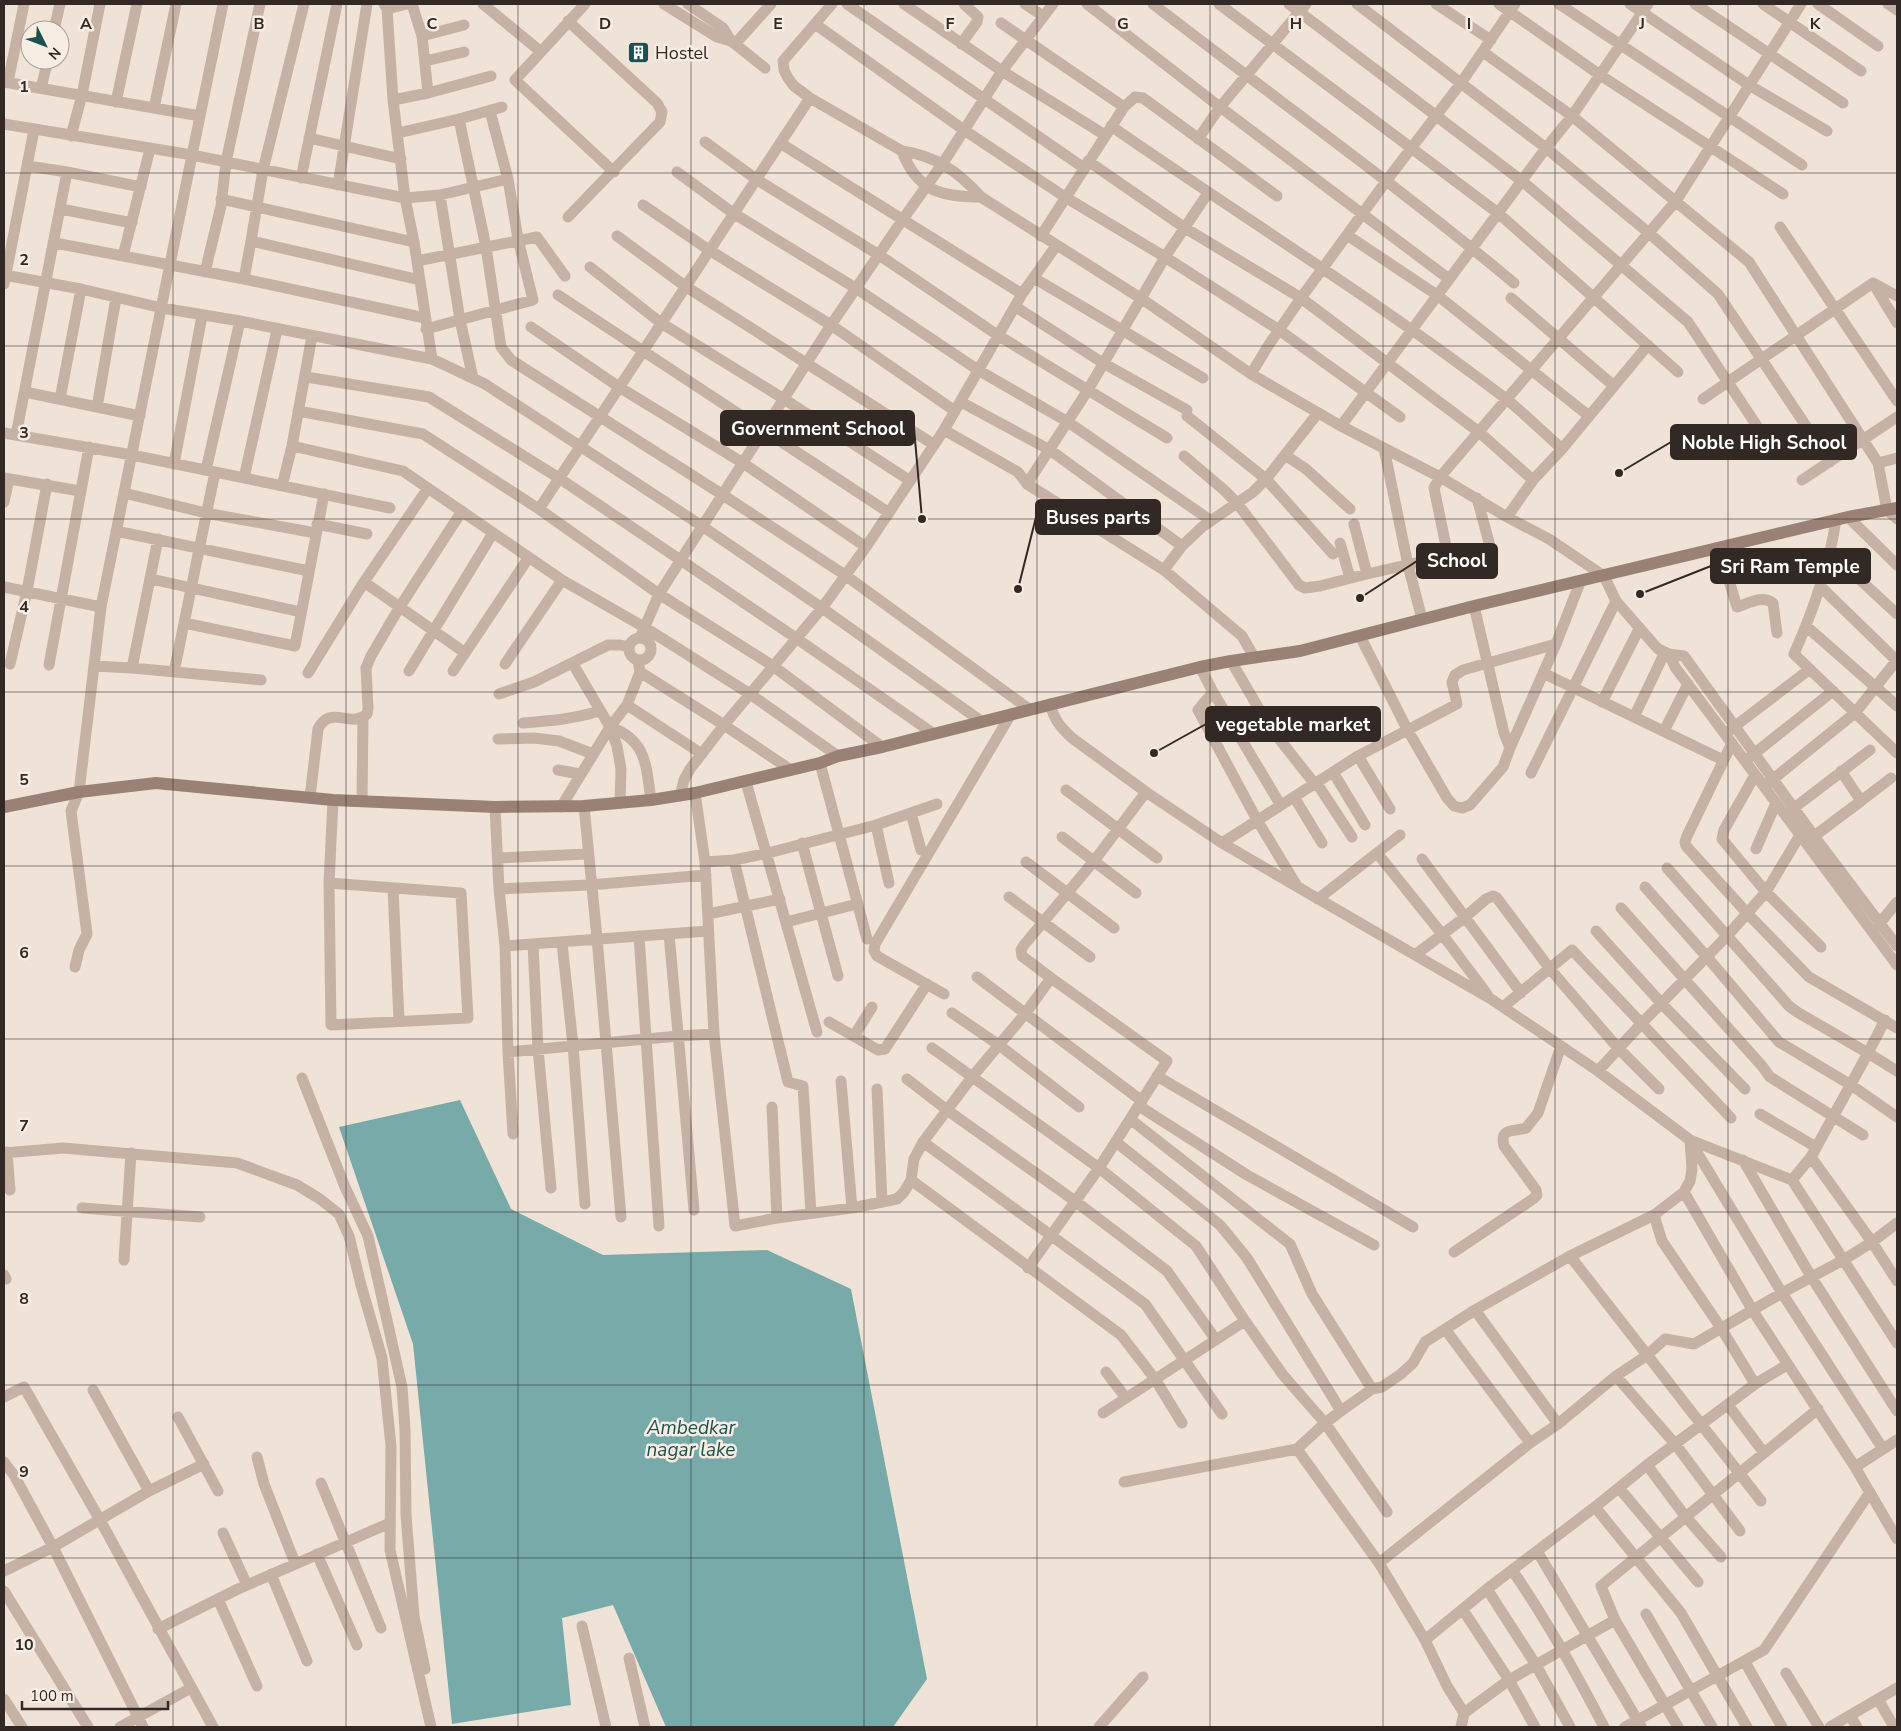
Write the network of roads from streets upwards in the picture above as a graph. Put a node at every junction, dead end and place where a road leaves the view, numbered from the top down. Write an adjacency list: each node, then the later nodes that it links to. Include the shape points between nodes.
1 (24, 4): 70 (street)
2 (60, 4): 44 (street)
3 (100, 4): 75 (street)
4 (137, 4): 79 (street)
5 (176, 4): 84 (street)
6 (223, 4): 87 (street)
7 (260, 4): 110 (street)
8 (304, 4): 115 (street)
9 (337, 4): 98 (street)
10 (367, 4): 102 (street)
11 (407, 4): 38 (street)
12 (412, 4): 50 (street)
13 (483, 4): 59 (street)
14 (585, 4): 45 (street)
15 (664, 4): 53 (street, via 717,37)
16 (688, 4): 53 (street, via 723,28)
17 (771, 4): 53 (street)
18 (832, 4): 48 (street)
19 (847, 4): 78 (street)
20 (904, 4): 54 (street)
21 (964, 4): 54 (street, via 978,17)
22 (1025, 4): 43 (street)
23 (1053, 4): 43 (street)
24 (1087, 4): 83 (street)
25 (1153, 4): 67 (street)
26 (1219, 4): 55 (street)
27 (1289, 4): 40 (street)
28 (1358, 4): 71 (street)
29 (1436, 4): 52 (street)
30 (1499, 4): 39 (street)
31 (1559, 4): 56 (street)
32 (1630, 4): 41 (street)
33 (1695, 4): 61 (street)
34 (1763, 4): 46 (street)
35 (1800, 4): 46 (street)
36 (1818, 4): 57 (street)
37 (1888, 4): 42 (street)
38 (385, 7): 77 (street)
39 (1512, 7): 52 (street); 68 (street)
40 (1303, 8): 55 (street); 86 (street)
41 (1645, 8): 56 (street); 72 (street)
42 (1897, 10)
43 (1043, 16): 51 (street)
44 (56, 20)
45 (568, 21): 59 (street); 117 (street, via 657,103 662,112 660,122)
46 (1790, 21): 61 (street); 66 (street)
47 (1001, 23): 51 (street)
48 (815, 24): 76 (street, via 783,61 788,78); 93 (street)
49 (464, 25): 50 (street)
50 (422, 36): 62 (street)
51 (1025, 40): 65 (street); 82 (street)
52 (1491, 40): 60 (street)
53 (733, 42): 63 (street)
54 (962, 44): 65 (street)
55 (1272, 44): 67 (street); 104 (street)
56 (1620, 44): 68 (street); 89 (street)
57 (1878, 46)
58 (464, 52): 62 (street)
59 (540, 52): 117 (street, via 515,80)
60 (1483, 52): 71 (street); 88 (street)
61 (1770, 53): 72 (street); 80 (street)
62 (425, 61): 74 (street)
63 (765, 68)
64 (46, 70): 73 (street)
65 (1002, 71): 78 (street); 94 (street)
66 (1861, 71)
67 (1246, 75): 83 (street); 122 (street)
68 (1600, 75): 88 (street); 103 (street)
69 (491, 76): 74 (street)
70 (6, 82): 73 (street)
71 (1461, 83): 86 (street); 105 (street)
72 (1749, 85): 89 (street); 95 (street)
73 (42, 88): 75 (street)
74 (428, 93): 77 (street)
75 (82, 95): 79 (street); 97 (street)
76 (810, 98): 101 (street); 107 (street)
77 (393, 100): 96 (street)
78 (984, 100): 93 (street); 112 (street)
79 (116, 102): 84 (street)
80 (1843, 104)
81 (502, 107): 85 (street)
82 (1124, 107): 94 (street); 99 (street, via 1135,97 1143,98)
83 (1220, 107): 99 (street); 142 (street)
84 (154, 108): 87 (street)
85 (490, 111): 90 (street); 120 (street)
86 (1436, 115): 104 (street); 123 (street)
87 (200, 116): 108 (street)
88 (1572, 116): 105 (street); 136 (street)
89 (1729, 117): 103 (street); 113 (street)
90 (459, 119): 96 (street); 127 (street)
91 (4, 124): 92 (street)
92 (34, 130): 97 (street); 114 (street)
93 (964, 130): 111 (street); 133 (street)
94 (1108, 130): 112 (street); 128 (street)
95 (1827, 131)
96 (398, 133): 109 (street)
97 (71, 136): 106 (street)
98 (309, 138): 102 (street); 119 (street)
99 (1198, 139): 131 (street)
100 (705, 142): 121 (street)
101 (780, 143): 121 (street); 144 (street)
102 (345, 146): 109 (street); 124 (street)
103 (1711, 146): 129 (street); 136 (street)
104 (1411, 148): 122 (street); 141 (street)
105 (1546, 148): 123 (street); 148 (street)
106 (150, 149): 108 (street); 126 (street)
107 (902, 150): 111 (street); 125 (street, via 914,175)
108 (192, 155): 110 (street); 166 (street)
109 (401, 159): 134 (street)
110 (226, 162): 115 (street); 135 (street)
111 (943, 163): 125 (street); 132 (street)
112 (1086, 165): 133 (street); 147 (street)
113 (1802, 165)
114 (28, 166): 116 (street); 149 (street)
115 (263, 170): 119 (street); 138 (street)
116 (67, 172): 126 (street); 139 (street)
117 (614, 172): 143 (street)
118 (677, 172): 140 (street)
119 (301, 178): 124 (street)
120 (508, 179): 127 (street); 153 (street)
121 (756, 179): 140 (street); 161 (street)
122 (1387, 180): 142 (street); 159 (street)
123 (1522, 181): 141 (street); 167 (street)
124 (338, 185): 134 (street)
125 (926, 186): 132 (street, via 949,196); 144 (street)
126 (141, 187): 145 (street)
127 (473, 187): 130 (street); 158 (street)
128 (1208, 193): 147 (street); 169 (street)
129 (1783, 194)
130 (440, 195): 134 (street); 163 (street)
131 (1277, 196)
132 (981, 197): 152 (street)
133 (1065, 197): 152 (street); 164 (street)
134 (405, 198): 155 (street)
135 (221, 199): 138 (street); 170 (street)
136 (1676, 201): 148 (street); 210 (street, via 1749,262)
137 (643, 205): 160 (street)
138 (256, 207): 154 (street); 155 (street)
139 (61, 209): 145 (street); 156 (street)
140 (733, 213): 160 (street); 182 (street)
141 (1498, 213): 159 (street); 187 (street)
142 (1362, 215): 150 (street); 176 (street)
143 (568, 216)
144 (903, 219): 161 (street); 183 (street)
145 (132, 222): 162 (street)
146 (1780, 227): 195 (street)
147 (1185, 228): 164 (street); 189 (street)
148 (1649, 233): 167 (street); 214 (street, via 1718,294)
149 (8, 235): 172 (street)
150 (1347, 235): 169 (street); 185 (street)
151 (617, 236): 180 (street)
152 (1041, 236): 157 (street)
153 (518, 239): 158 (street); 171 (street, via 537,236); 194 (street, via 532,300)
154 (252, 241): 174 (street); 175 (street)
155 (414, 242): 165 (street)
156 (55, 243): 162 (street); 177 (street)
157 (1056, 246): 173 (street); 191 (street)
158 (486, 248): 163 (street); 194 (street)
159 (1472, 248): 176 (street); 178 (street)
160 (709, 250): 180 (street); 202 (street)
161 (879, 255): 182 (street); 209 (street)
162 (123, 256): 166 (street)
163 (451, 256): 165 (street); 197 (street)
164 (1165, 257): 191 (street); 206 (street)
165 (417, 262): 175 (street)
166 (169, 266): 170 (street); 193 (street)
167 (1621, 266): 187 (street); 226 (street, via 1688,322)
168 (590, 267): 201 (street)
169 (1323, 268): 189 (street); 207 (street)
170 (205, 272): 174 (street)
171 (565, 276)
172 (4, 278): 177 (street)
173 (1034, 278): 183 (street); 204 (street)
174 (244, 279): 200 (street)
175 (420, 280): 200 (street)
176 (1449, 280): 185 (street)
177 (45, 282): 181 (street); 230 (street)
178 (1514, 283)
179 (1873, 283): 186 (street); 195 (street); 199 (street)
180 (686, 286): 201 (street); 218 (street)
181 (81, 289): 188 (street); 232 (street)
182 (857, 289): 202 (street); 219 (street)
183 (1022, 294): 192 (street)
184 (558, 295): 213 (street)
185 (1437, 295): 207 (street); 220 (street)
186 (1897, 296)
187 (1594, 297): 211 (street); 212 (street)
188 (116, 298): 193 (street); 238 (street)
189 (1301, 298): 206 (street); 217 (street)
190 (1511, 298): 211 (street)
191 (1142, 299): 204 (street); 222 (street)
192 (1016, 307): 209 (street); 216 (street)
193 (162, 308): 196 (street); 241 (street)
194 (496, 310): 197 (street); 242 (street, via 501,346 511,360)
195 (1836, 310): 210 (street); 236 (street)
196 (202, 316): 198 (street); 269 (street)
197 (460, 320): 200 (street); 224 (street)
198 (240, 321): 205 (street); 271 (street)
199 (1897, 322)
200 (426, 323): 215 (street)
201 (661, 323): 213 (street); 233 (street)
202 (831, 325): 218 (street); 237 (street)
203 (531, 327): 228 (street)
204 (1123, 329): 216 (street); 225 (street)
205 (277, 330): 208 (street); 274 (street)
206 (1279, 330): 222 (street); 231 (street)
207 (1411, 331): 217 (street); 235 (street)
208 (312, 336): 215 (street); 223 (street)
209 (998, 336): 219 (street); 229 (street)
210 (1796, 336): 214 (street); 254 (street)
211 (1558, 340): 220 (street); 227 (street)
212 (1648, 345): 221 (street); 227 (street)
213 (642, 352): 228 (street); 249 (street)
214 (1762, 358): 226 (street); 267 (street)
215 (432, 359): 224 (street)
216 (1104, 362): 229 (street); 276 (street, via 1187,413)
217 (1388, 363): 231 (street); 250 (street)
218 (806, 364): 233 (street); 255 (street)
219 (978, 370): 237 (street); 246 (street)
220 (1531, 370): 235 (street); 243 (street)
221 (1678, 372)
222 (1252, 374): 240 (street)
223 (306, 377): 239 (street); 275 (street, via 429,397)
224 (473, 378): 257 (street)
225 (1203, 378)
226 (1729, 382): 234 (street); 262 (street)
227 (1614, 386): 243 (street)
228 (619, 387): 242 (street); 270 (street)
229 (1088, 390): 246 (street); 253 (street)
230 (25, 392): 232 (street); 252 (street)
231 (1366, 393): 244 (street); 247 (street)
232 (60, 399): 238 (street)
233 (784, 399): 249 (street); 277 (street)
234 (1703, 399)
235 (1506, 400): 250 (street); 260 (street)
236 (1897, 401)
237 (958, 406): 248 (street); 261 (street)
238 (97, 407): 241 (street)
239 (298, 411): 256 (street); 292 (street, via 423,434)
240 (1318, 412): 247 (street); 264 (street)
241 (140, 416): 263 (street)
242 (600, 416): 257 (street); 287 (street)
243 (1589, 416): 260 (street)
244 (1400, 417)
245 (1897, 417): 254 (street)
246 (1068, 422): 261 (street); 301 (street)
247 (1341, 426): 259 (street)
248 (944, 430): 255 (street); 281 (street, via 1018,472)
249 (764, 431): 270 (street); 296 (street)
250 (1478, 432): 272 (street); 278 (street)
251 (4, 433): 252 (street)
252 (16, 435): 258 (street)
253 (1167, 438)
254 (1864, 440): 267 (street); 268 (street)
255 (934, 444): 277 (street)
256 (292, 446): 282 (street); 283 (street, via 403,471)
257 (580, 446): 275 (street); 303 (street)
258 (89, 447): 263 (street); 284 (street)
259 (1384, 448): 272 (street); 319 (street)
260 (1562, 449): 278 (street)
261 (1050, 450): 281 (street); 310 (street)
262 (1770, 452)
263 (132, 455): 269 (street); 285 (street)
264 (1285, 455): 276 (street); 293 (street, via 1306,469)
265 (1184, 456): 290 (street)
266 (1897, 458): 268 (street)
267 (1830, 462): 279 (street)
268 (1878, 463): 294 (street)
269 (174, 464): 271 (street)
270 (742, 464): 287 (street); 311 (street)
271 (210, 471): 274 (street); 297 (street)
272 (1440, 476): 288 (street); 316 (street, via 1434,488)
273 (6, 478): 280 (street); 289 (street)
274 (244, 478): 282 (street)
275 (559, 478): 292 (street); 318 (street)
276 (1266, 479): 290 (street); 315 (street)
277 (909, 480): 296 (street)
278 (1533, 480): 298 (street)
279 (1802, 480)
280 (47, 484): 284 (street); 334 (street)
281 (1027, 484): 321 (street)
282 (282, 486): 286 (street)
283 (428, 488): 295 (street); 330 (street)
284 (80, 491): 336 (street)
285 (124, 494): 297 (street); 305 (street)
286 (324, 494): 291 (street); 304 (street)
287 (723, 495): 303 (street); 324 (street)
288 (1477, 498): 298 (street); 316 (street, via 1490,546)
289 (4, 502)
290 (1237, 503): 301 (street); 326 (street, via 1299,585 1304,588 1320,586)
291 (390, 508)
292 (539, 509): 335 (street)
293 (1350, 509)
294 (1892, 509): 299 (street); 300 (street)
295 (462, 511): 306 (street); 340 (street)
296 (888, 512): 311 (street)
297 (206, 513): 304 (street); 312 (street)
298 (1507, 517): 325 (street, via 1549,539)
299 (1842, 519): 313 (street); 314 (street); 320 (street)
300 (1897, 519)
301 (1210, 520): 310 (street)
302 (1354, 524): 323 (street)
303 (702, 526): 318 (street); 341 (street)
304 (317, 529): 307 (street); 322 (street)
305 (116, 531): 308 (street); 338 (street)
306 (493, 533): 317 (street); 348 (street)
307 (367, 534)
308 (158, 539): 312 (street); 327 (street)
309 (1340, 543): 326 (street)
310 (1182, 546): 321 (street)
311 (866, 547): 324 (street)
312 (200, 548): 322 (street); 333 (street)
313 (1718, 548): 325 (street); 350 (street, via 1737,607 1767,599 1773,603)
314 (1831, 553): 331 (street); 343 (street)
315 (1333, 554)
316 (1448, 556): 319 (street)
317 (529, 557): 328 (street); 355 (street)
318 (680, 560): 335 (street); 352 (street)
319 (1408, 565): 323 (street); 344 (street)
320 (1897, 565)
321 (1164, 570): 357 (street, via 1242,636)
322 (309, 571): 342 (street)
323 (1367, 574): 326 (street)
324 (845, 575): 341 (street); 388 (street)
325 (1604, 576): 329 (street); 337 (street)
326 (1350, 578)
327 (151, 579): 333 (street); 369 (street)
328 (562, 580): 349 (street); 361 (street)
329 (1581, 580): 339 (street); 353 (street)
330 (364, 582): 340 (street); 374 (street)
331 (1820, 586): 346 (street); 359 (street)
332 (4, 587): 334 (street)
333 (191, 588): 342 (street); 345 (street)
334 (27, 591): 336 (street); 360 (street)
335 (658, 594): 349 (street); 367 (street)
336 (61, 598): 338 (street); 363 (street)
337 (1616, 601): 347 (street); 379 (street)
338 (101, 606): 365 (street)
339 (1474, 606): 344 (street); 364 (street)
340 (399, 608): 348 (street); 392 (street, via 366,668 368,708)
341 (822, 608): 352 (street); 394 (street)
342 (301, 612): 345 (street, via 295,646)
343 (1897, 614)
344 (1422, 619): 351 (street)
345 (184, 624): 373 (street)
346 (1806, 626): 371 (street, via 1794,654); 378 (street)
347 (1639, 629): 356 (street, via 1658,649); 384 (street)
348 (433, 631): 355 (street); 370 (street)
349 (642, 633): 354 (street); 366 (street, via 652,651); 383 (street)
350 (1777, 633)
351 (1360, 636): 357 (street, via 1300,651); 399 (street)
352 (796, 638): 367 (street); 401 (street)
353 (1556, 644): 364 (street); 375 (street)
354 (629, 648): 362 (street, via 608,645); 366 (street)
355 (464, 652): 372 (street)
356 (1667, 653): 377 (street); 393 (street); 397 (street, via 1684,656)
357 (1254, 657): 358 (street)
358 (1231, 660): 368 (street); 424 (street, via 1269,726)
359 (1897, 660): 378 (street)
360 (10, 664)
361 (505, 664)
362 (574, 664): 382 (street); 389 (street)
363 (49, 665)
364 (1487, 665): 399 (street, via 1455,675 1452,682 1457,704); 405 (street)
365 (94, 666): 369 (street); 427 (street)
366 (639, 666): 386 (street); 396 (street)
367 (773, 666): 383 (street); 404 (street)
368 (1200, 667): 381 (street); 385 (street)
369 (132, 668): 373 (street)
370 (409, 670)
371 (1810, 670): 380 (street); 397 (street)
372 (453, 671)
373 (174, 672): 376 (street)
374 (308, 673)
375 (1543, 673): 379 (street); 405 (street)
376 (261, 680)
377 (1688, 684): 400 (street); 402 (street)
378 (1876, 686): 387 (street); 390 (street)
379 (1573, 688): 384 (street); 419 (street)
380 (1833, 691): 390 (street); 412 (street)
381 (1213, 692): 440 (street); 448 (street, via 1198,710)
382 (499, 694)
383 (750, 694): 396 (street); 410 (street)
384 (1602, 702): 393 (street)
385 (1050, 704): 388 (street); 428 (street, via 1054,720 1061,729)
386 (627, 705): 398 (street); 409 (street)
387 (1897, 706)
388 (1029, 709): 391 (street)
389 (599, 711): 395 (street, via 566,719); 398 (street)
390 (1855, 713): 407 (street); 425 (street)
391 (1011, 714): 394 (street); 522 (street, via 875,944 877,956)
392 (363, 717): 431 (street, via 333,717 322,722 318,729); 435 (street)
393 (1634, 717): 400 (street)
394 (982, 721): 401 (street)
395 (522, 723)
396 (724, 725): 409 (street); 416 (street)
397 (1736, 726): 402 (street); 412 (street)
398 (610, 728): 408 (street); 434 (street, via 633,739 640,750 646,764); 437 (street, via 620,759)
399 (1407, 729): 405 (street, via 1448,798 1454,806 1462,808 1470,805 1503,767); 411 (street)
400 (1664, 731): 413 (street)
401 (934, 734): 404 (street)
402 (1729, 738): 412 (street); 413 (street)
403 (498, 740): 408 (street, via 534,738 559,741)
404 (882, 747): 410 (street)
405 (1510, 748)
406 (1870, 750): 417 (street)
407 (1897, 753)
408 (593, 754): 420 (street)
409 (702, 754): 430 (street, via 684,780)
410 (838, 756): 414 (street)
411 (1358, 756): 418 (street); 445 (street)
412 (1750, 757): 421 (street); 425 (street)
413 (1723, 760): 491 (street, via 1685,842)
414 (820, 762): 416 (street); 452 (street)
415 (558, 770): 420 (street)
416 (791, 770): 423 (street)
417 (1841, 771): 436 (street); 446 (street)
418 (1333, 772): 424 (street); 450 (street)
419 (1531, 773)
420 (580, 774): 444 (street)
421 (1755, 775): 425 (street); 482 (street, via 1722,839)
422 (1891, 778): 436 (street)
423 (746, 782): 429 (street); 462 (street)
424 (1315, 782): 432 (street); 455 (street)
425 (1769, 783): 438 (street); 446 (street)
426 (1066, 790): 451 (street)
427 (79, 792): 431 (street, via 156,784); 442 (street); 516 (street, via 71,811 87,934)
428 (1146, 792): 451 (street); 457 (street)
429 (695, 793): 430 (street); 469 (street)
430 (680, 796): 434 (street)
431 (310, 797): 433 (street)
432 (1294, 797): 440 (street); 459 (street)
433 (334, 800): 435 (street); 474 (street)
434 (651, 800): 437 (street)
435 (362, 801): 443 (street)
436 (1861, 801): 456 (street)
437 (620, 803): 441 (street)
438 (1776, 803): 446 (street); 460 (street)
439 (937, 804): 447 (street)
440 (1280, 804): 448 (street)
441 (584, 806): 444 (street); 464 (street)
442 (4, 807)
443 (494, 807): 444 (street); 465 (street)
444 (561, 807)
445 (1390, 809)
446 (1790, 811): 456 (street)
447 (911, 813): 449 (street); 461 (street)
448 (1257, 820): 457 (street); 477 (street)
449 (876, 825): 452 (street); 475 (street)
450 (1365, 825)
451 (1120, 829): 466 (street); 471 (street)
452 (839, 834): 458 (street); 488 (street)
453 (1400, 835): 463 (street)
454 (1062, 837): 471 (street)
455 (1352, 837)
456 (1806, 838): 482 (street); 498 (street)
457 (1222, 842): 477 (street)
458 (802, 843): 462 (street); 493 (street)
459 (1322, 843)
460 (1756, 849)
461 (921, 850)
462 (768, 853): 467 (street); 485 (street)
463 (1378, 853): 486 (street); 502 (street)
464 (588, 854): 465 (street); 476 (street)
465 (498, 858): 480 (street)
466 (1157, 858)
467 (734, 860): 469 (street); 489 (street)
468 (1422, 860): 494 (street)
469 (705, 862): 473 (street)
470 (1026, 862): 483 (street)
471 (1094, 862): 481 (street); 483 (street)
472 (1667, 868): 504 (street)
473 (706, 875): 476 (street); 492 (street)
474 (329, 883): 479 (street); 532 (street, via 331,1025)
475 (889, 883)
476 (590, 884): 480 (street); 505 (street)
477 (1298, 887): 486 (street)
478 (1645, 887): 514 (street)
479 (393, 888): 532 (street); 532 (street, via 461,893 468,1018)
480 (499, 889): 509 (street)
481 (1136, 892)
482 (1766, 892): 491 (street); 511 (street)
483 (1068, 893): 495 (street); 497 (street)
484 (1008, 897): 495 (street)
485 (780, 899): 489 (street); 496 (street)
486 (1318, 899): 512 (street)
487 (1897, 902): 498 (street)
488 (857, 904): 493 (street); 506 (street)
489 (746, 906): 492 (street); 592 (street, via 788,1082 803,1086)
490 (1621, 908): 521 (street)
491 (1747, 913): 504 (street); 531 (street, via 1809,976)
492 (708, 914): 499 (street)
493 (821, 914): 496 (street); 518 (street)
494 (1464, 918): 502 (street); 517 (street, via 1489,897 1497,898); 523 (street)
495 (1042, 921): 513 (street); 520 (street, via 1021,950 1022,956)
496 (786, 922): 536 (street)
497 (1114, 928)
498 (1876, 928): 510 (street); 515 (street)
499 (708, 931): 501 (street); 537 (street)
500 (1596, 931): 526 (street)
501 (668, 934): 503 (street); 538 (street)
502 (1442, 934): 512 (street); 525 (street)
503 (640, 936): 505 (street); 540 (street)
504 (1727, 936): 514 (street); 549 (street, via 1797,1012)
505 (597, 938): 507 (street); 541 (street)
506 (867, 939)
507 (562, 943): 508 (street); 542 (street)
508 (533, 944): 509 (street); 545 (street)
509 (505, 946): 548 (street)
510 (1897, 946)
511 (1821, 947)
512 (1415, 955): 525 (street)
513 (1090, 957)
514 (1707, 957): 521 (street); 557 (street, via 1779,1042)
515 (1897, 965)
516 (75, 967)
517 (1550, 969): 523 (street); 534 (street, via 1572,950); 547 (street)
518 (838, 976)
519 (977, 977): 530 (street)
520 (1051, 978): 530 (street); 552 (street, via 1167,1061)
521 (1684, 981): 526 (street); 566 (street, via 1770,1077)
522 (927, 984): 524 (street); 539 (street, via 885,1049 878,1050)
523 (1521, 993): 528 (street)
524 (944, 994)
525 (1490, 999): 528 (street)
526 (1662, 1004): 534 (street); 560 (street)
527 (872, 1007): 539 (street)
528 (1503, 1007): 544 (street)
529 (952, 1013): 543 (street)
530 (1025, 1014): 543 (street); 561 (street)
531 (1885, 1020): 535 (street); 549 (street)
532 (399, 1021)
533 (829, 1022): 539 (street)
534 (1641, 1024): 547 (street); 568 (street)
535 (1897, 1028)
536 (817, 1032)
537 (714, 1034): 538 (street); 596 (street, via 735,1226)
538 (678, 1036): 540 (street); 590 (street)
539 (854, 1036)
540 (645, 1039): 541 (street); 598 (street)
541 (606, 1042): 542 (street); 595 (street)
542 (573, 1045): 545 (street); 587 (street)
543 (999, 1045): 553 (street); 563 (street)
544 (1561, 1046): 550 (street); 603 (street, via 1538,1114 1526,1128 1509,1130 1502,1139 1536,1190 1536,1195)
545 (538, 1048): 548 (street); 582 (street)
546 (932, 1048): 553 (street)
547 (1618, 1048): 550 (street); 559 (street)
548 (508, 1052): 570 (street)
549 (1868, 1053): 551 (street); 557 (street)
550 (1598, 1071): 572 (street)
551 (1897, 1071)
552 (1157, 1076): 561 (street); 599 (street)
553 (972, 1077): 564 (street); 579 (street)
554 (302, 1078): 719 (street, via 368,1236 402,1387 406,1515 414,1616)
555 (907, 1079): 564 (street)
556 (840, 1081): 589 (street)
557 (1851, 1085): 566 (street); 567 (street)
558 (877, 1089): 586 (street)
559 (1658, 1089)
560 (1745, 1089)
561 (1140, 1103): 569 (street); 602 (street, via 1247,1175)
562 (772, 1107): 596 (street)
563 (1079, 1107)
564 (947, 1110): 573 (street); 585 (street)
565 (1760, 1114): 576 (street)
566 (1832, 1116): 571 (street); 576 (street)
567 (1897, 1117)
568 (1732, 1118)
569 (1130, 1119): 574 (street); 625 (street, via 1290,1244 1312,1294)
570 (513, 1134)
571 (1863, 1135)
572 (1690, 1140): 578 (street); 584 (street, via 1692,1169); 610 (street)
573 (923, 1142): 580 (street, via 914,1159); 600 (street)
574 (1116, 1142): 579 (street); 631 (street, via 1220,1225 1247,1258)
575 (5, 1152): 577 (street, via 63,1148); 583 (street)
576 (1813, 1152): 581 (street); 601 (street)
577 (131, 1154): 591 (street); 664 (street, via 237,1163 297,1185 339,1214 349,1236 382,1358 391,1446)
578 (1742, 1160): 581 (street); 608 (street)
579 (1099, 1168): 585 (street); 613 (street, via 1196,1246)
580 (911, 1180): 586 (street, via 897,1199); 607 (street)
581 (1792, 1180): 605 (street)
582 (551, 1188)
583 (10, 1190)
584 (1684, 1192): 593 (street); 612 (street)
585 (1075, 1201): 600 (street); 616 (street, via 1167,1271)
586 (882, 1202): 589 (street)
587 (585, 1204)
588 (82, 1208): 591 (street)
589 (852, 1208): 592 (street)
590 (694, 1210)
591 (127, 1212): 594 (street); 606 (street)
592 (811, 1213): 596 (street)
593 (1654, 1215): 604 (street); 614 (street, via 1662,1241)
594 (200, 1217)
595 (621, 1217)
596 (778, 1218)
597 (1897, 1223): 601 (street)
598 (659, 1226)
599 (1413, 1227)
600 (1051, 1234): 607 (street); 619 (street, via 1145,1304)
601 (1872, 1242): 605 (street); 609 (street)
602 (1374, 1245)
603 (1454, 1252)
604 (1570, 1256): 611 (street); 618 (street)
605 (1845, 1259): 608 (street); 617 (street)
606 (124, 1260)
607 (1028, 1268): 623 (street, via 1121,1335)
608 (1812, 1278): 610 (street); 632 (street)
609 (1897, 1281)
610 (1782, 1293): 612 (street); 643 (street)
611 (1475, 1310): 615 (street); 638 (street)
612 (1753, 1310): 614 (street); 620 (street)
613 (1245, 1321): 616 (street); 637 (street, via 1283,1375)
614 (1721, 1328): 618 (street, via 1694,1344 1664,1339); 624 (street)
615 (1444, 1329): 625 (street, via 1425,1342 1413,1363 1401,1374 1382,1387); 641 (street)
616 (1216, 1340): 619 (street)
617 (1897, 1343)
618 (1646, 1356): 622 (street); 639 (street)
619 (1185, 1360): 623 (street); 634 (street)
620 (1787, 1365): 624 (street); 630 (street)
621 (1106, 1372): 628 (street)
622 (1616, 1376): 638 (street); 642 (street)
623 (1155, 1379): 628 (street); 636 (street)
624 (1755, 1384): 629 (street)
625 (1372, 1389): 631 (street)
626 (93, 1390): 655 (street)
627 (4, 1396): 663 (street, via 24,1386)
628 (1126, 1398): 633 (street)
629 (1728, 1404): 639 (street); 645 (street)
630 (1818, 1409): 645 (street); 650 (street)
631 (1341, 1410): 637 (street)
632 (1897, 1411)
633 (1103, 1413)
634 (1222, 1414)
635 (178, 1417): 648 (street)
636 (1182, 1423)
637 (1325, 1423): 644 (street); 661 (street)
638 (1558, 1424): 641 (street)
639 (1702, 1425): 642 (street); 651 (street)
640 (1897, 1440): 643 (street)
641 (1530, 1443): 676 (street)
642 (1676, 1445): 649 (street); 658 (street)
643 (1883, 1448): 650 (street)
644 (1297, 1449): 652 (street); 676 (street)
645 (1764, 1453): 651 (street)
646 (257, 1457): 675 (street, via 264,1484)
647 (4, 1462): 670 (street)
648 (204, 1464): 655 (street); 656 (street)
649 (1647, 1465): 654 (street); 662 (street)
650 (1855, 1467): 657 (street)
651 (1739, 1473): 658 (street); 659 (street)
652 (1124, 1482)
653 (322, 1483): 669 (street)
654 (1619, 1488): 660 (street); 667 (street)
655 (149, 1491): 663 (street)
656 (218, 1491)
657 (1870, 1492): 668 (street); 697 (street, via 1764,1650)
658 (1713, 1493): 662 (street); 665 (street)
659 (1761, 1501)
660 (1595, 1507): 671 (street); 673 (street)
661 (1387, 1512)
662 (1685, 1516): 667 (street); 674 (street)
663 (100, 1520): 670 (street); 690 (street)
664 (390, 1523): 669 (street); 718 (street, via 390,1550)
665 (1740, 1531)
666 (223, 1533): 681 (street)
667 (1660, 1536): 673 (street); 680 (street)
668 (1897, 1539)
669 (345, 1542): 672 (street); 689 (street)
670 (53, 1547): 678 (street); 712 (street)
671 (1537, 1551): 677 (street); 691 (street)
672 (317, 1554): 675 (street); 693 (street)
673 (1635, 1557): 687 (street, via 1601,1586); 701 (street, via 1681,1613)
674 (1721, 1557)
675 (295, 1563): 679 (street)
676 (1379, 1563): 692 (street)
677 (1512, 1570): 682 (street); 694 (street)
678 (4, 1571)
679 (271, 1574): 681 (street); 696 (street)
680 (1698, 1582)
681 (247, 1585): 684 (street)
682 (1487, 1589): 685 (street); 698 (street)
683 (4, 1592): 715 (street)
684 (218, 1599): 690 (street); 703 (street)
685 (1463, 1610): 692 (street); 702 (street)
686 (1646, 1614): 706 (street)
687 (1615, 1620): 691 (street); 709 (street)
688 (582, 1626): 720 (street)
689 (381, 1628)
690 (158, 1629): 704 (street)
691 (1588, 1635): 694 (street); 713 (street)
692 (1425, 1640): 710 (street)
693 (357, 1645)
694 (1563, 1649): 698 (street); 726 (street)
695 (629, 1658): 721 (street)
696 (307, 1662)
697 (1745, 1662): 701 (street); 731 (street)
698 (1536, 1665): 702 (street); 725 (street)
699 (1786, 1673): 732 (street)
700 (1143, 1677): 722 (street)
701 (1718, 1677): 706 (street); 730 (street)
702 (1509, 1680): 710 (street); 724 (street)
703 (257, 1686)
704 (191, 1688): 712 (street); 717 (street)
705 (1897, 1688): 708 (street)
706 (1692, 1691): 709 (street); 729 (street)
707 (4, 1698): 714 (street)
708 (1878, 1700): 711 (street); 735 (street)
709 (1666, 1706): 713 (street); 728 (street)
710 (1464, 1713): 723 (street)
711 (1850, 1716): 733 (street); 734 (street)
712 (140, 1722): 716 (street)
713 (1640, 1724): 727 (street)
714 (22, 1727)
715 (88, 1727)
716 (120, 1727)
717 (213, 1727)
718 (431, 1727)
719 (437, 1727)
720 (606, 1727)
721 (645, 1727)
722 (1099, 1727)
723 (1461, 1727)
724 (1534, 1727)
725 (1570, 1727)
726 (1604, 1727)
727 (1625, 1727)
728 (1678, 1727)
729 (1712, 1727)
730 (1747, 1727)
731 (1782, 1727)
732 (1819, 1727)
733 (1830, 1727)
734 (1857, 1727)
735 (1894, 1727)

